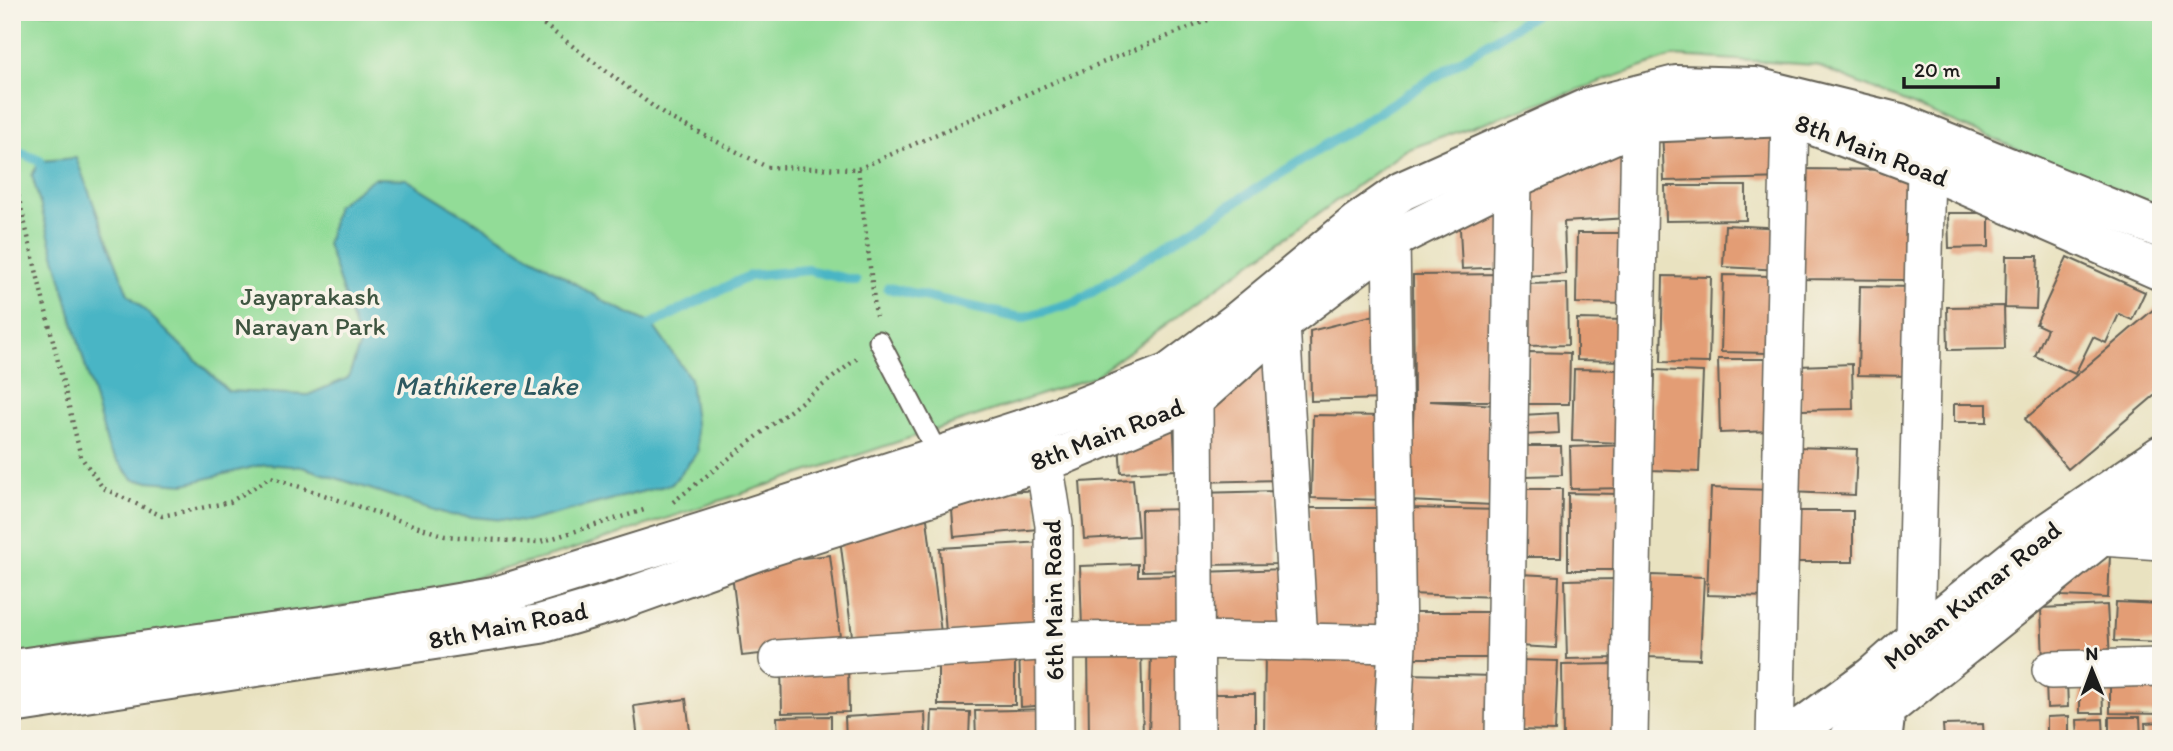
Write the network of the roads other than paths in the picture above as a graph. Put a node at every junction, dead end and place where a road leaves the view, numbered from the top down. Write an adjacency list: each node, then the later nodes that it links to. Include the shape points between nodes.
1 (1790, 117): 2 (street, 8th Main Road); 3 (street, 8th Main Road); 32 (street)
2 (1640, 123): 4 (street, 8th Main Road); 31 (street)
3 (1926, 168): 7 (street, 8th Main Road); 17 (street)
4 (1513, 179): 6 (street, 8th Main Road); 30 (street)
5 (2161, 229): 13 (street, via 1900,123 1755,87 1676,85 1589,107 1402,191 1169,373 1041,423)
6 (1391, 240): 8 (street, 8th Main Road); 21 (street)
7 (2161, 271)
8 (1282, 324): 10 (street, 8th Main Road); 20 (street)
9 (879, 341): 13 (lane)
10 (1194, 400): 12 (street, 8th Main Road); 18 (street)
11 (2161, 456): 17 (street, Mohan Kumar Road, via 2036,540)
12 (1038, 463): 13 (street, 8th Main Road); 19 (street, 6th Main Road, via 1047,481 1054,525)
13 (945, 473): 25 (street, 8th Main Road, via 766,548 540,624)
14 (2161, 495): 15 (street)
15 (2101, 537): 16 (street); 26 (street)
16 (2161, 541)
17 (1915, 638): 33 (street, Mohan Kumar Road)
18 (1195, 640): 19 (street); 20 (street); 28 (street)
19 (1055, 641): 22 (street); 27 (street, 6th Main Road)
20 (1299, 642): 21 (street)
21 (1397, 644): 29 (street)
22 (778, 659)
23 (2161, 667): 24 (street)
24 (2050, 670)
25 (24, 684)
26 (1890, 724): 34 (street)
27 (1055, 739)
28 (1196, 739)
29 (1392, 739)
30 (1504, 739)
31 (1629, 739)
32 (1775, 739)
33 (1786, 739)
34 (1849, 739)

